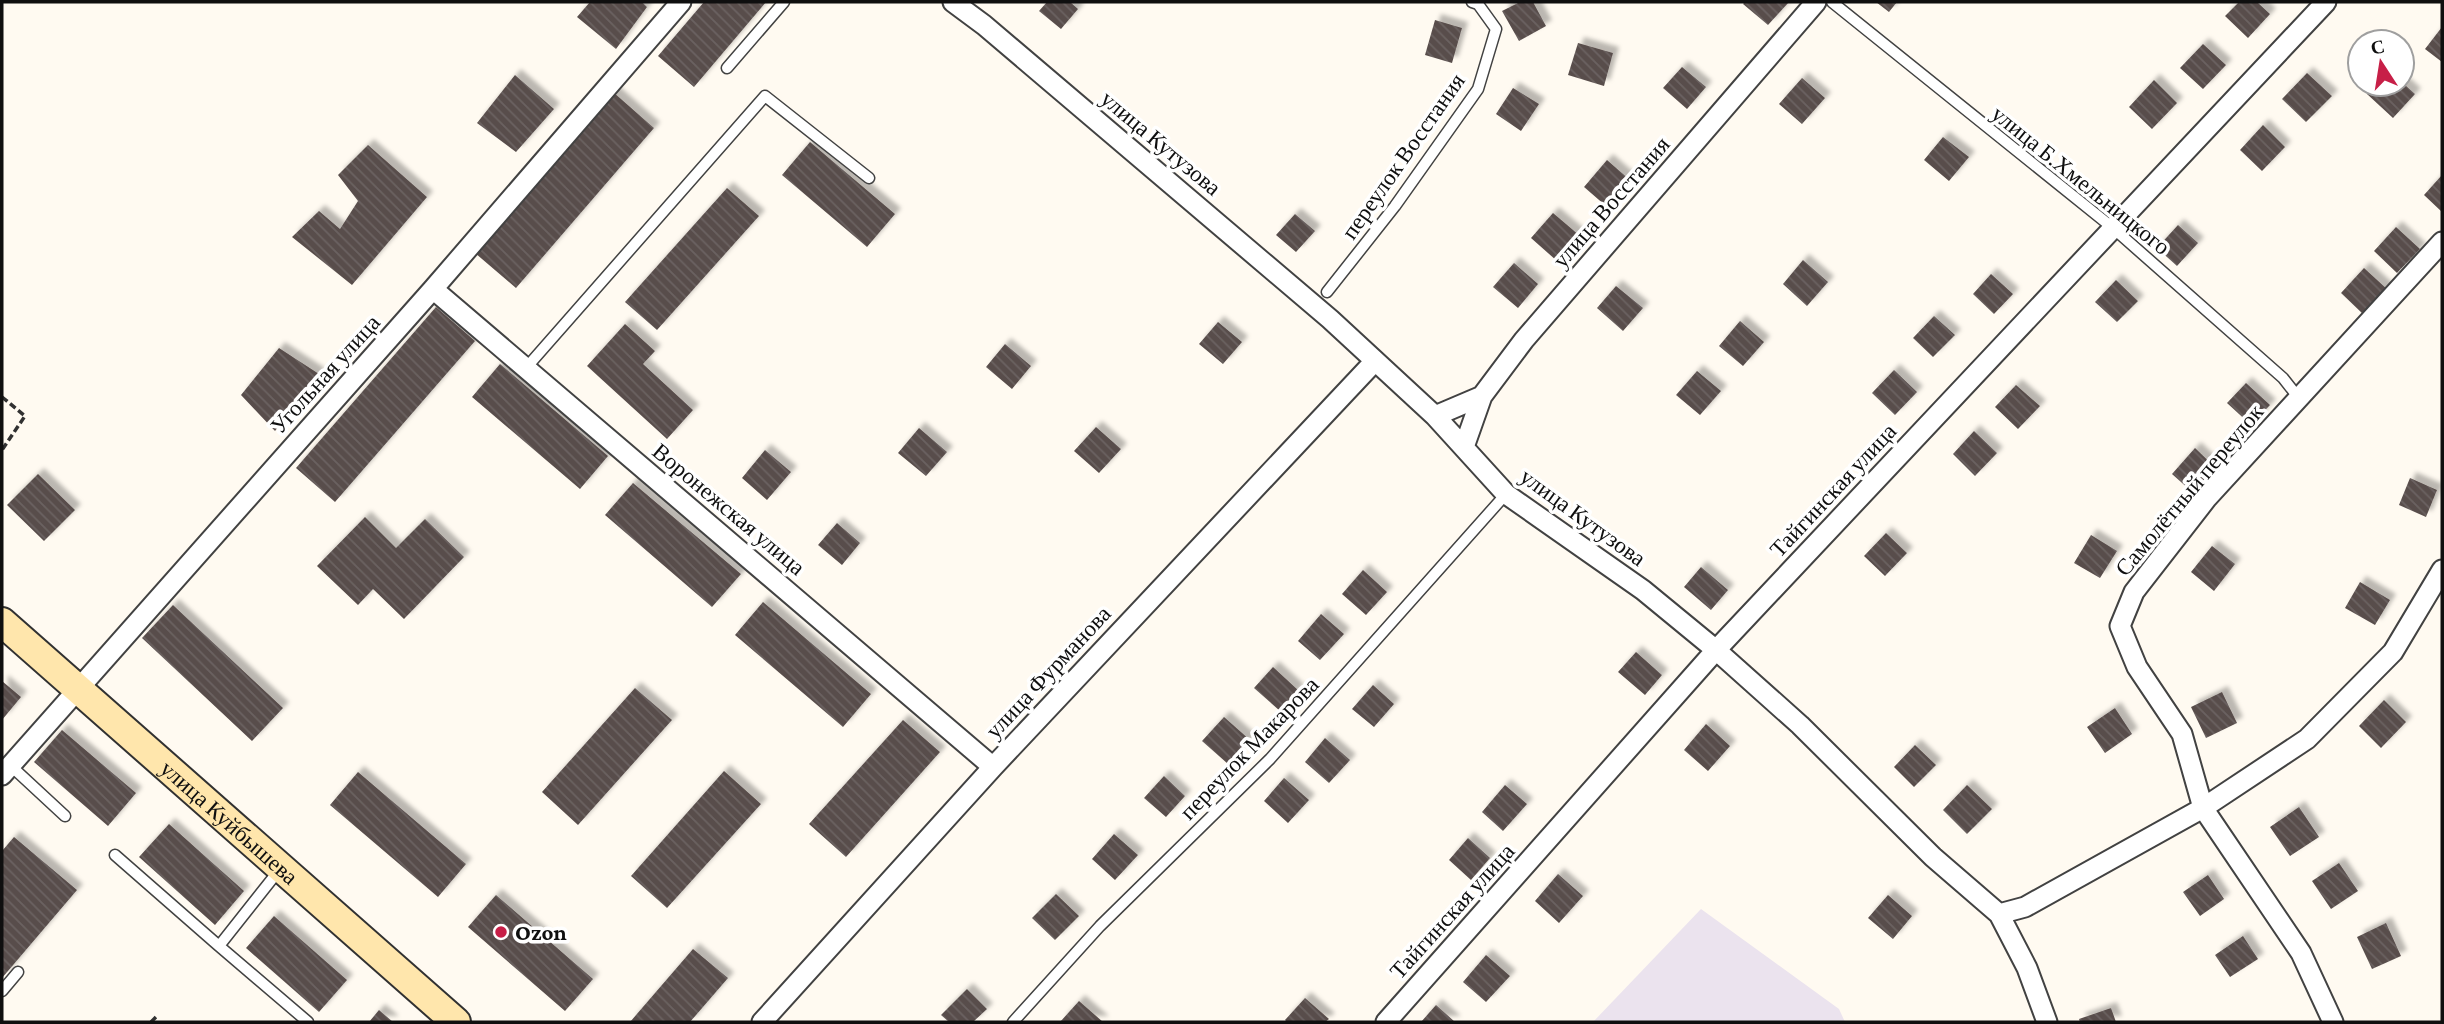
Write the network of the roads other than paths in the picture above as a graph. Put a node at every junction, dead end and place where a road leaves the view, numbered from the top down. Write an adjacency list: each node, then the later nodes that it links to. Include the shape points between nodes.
1 (681, 2): 12 (street, Угольная улица)
2 (785, 2): 8 (lane)
3 (953, 2): 14 (street, улица Кутузова, via 1185,194)
4 (1472, 2): 13 (lane, переулок Восстания, via 1496,29 1478,89)
5 (1816, 2): 16 (street, улица Восстания, via 1524,340)
6 (1832, 2): 10 (lane, улица Б.Хмельницкого)
7 (2326, 2): 10 (street, Тайгинская улица)
8 (727, 68)
9 (869, 178): 15 (lane, via 765,96)
10 (2113, 228): 17 (lane, улица Б.Хмельницкого, via 2283,378); 23 (street, Тайгинская улица)
11 (2442, 242): 17 (street, Самолётный переулок)
12 (433, 289): 15 (street, Воронежская улица); 24 (street, Угольная улица)
13 (1327, 292)
14 (1375, 361): 18 (street, улица Кутузова); 25 (street, улица Фурманова)
15 (526, 368): 25 (street, Воронежская улица)
16 (1482, 396): 18 (street); 19 (street, улица Восстания)
17 (2298, 397): 27 (street, Самолётный переулок, via 2207,498 2134,592 2120,626 2137,667 2182,734)
18 (1435, 416): 19 (street, улица Кутузова)
19 (1464, 447): 20 (street, улица Кутузова)
20 (1506, 494): 23 (street, улица Кутузова, via 1643,590); 38 (lane, переулок Макарова, via 1270,759 1100,926)
21 (2442, 570): 27 (street, via 2393,652 2307,738)
22 (2, 622): 24 (street, улица Куйбышева)
23 (1716, 650): 31 (street, улица Кутузова); 39 (street, Тайгинская улица)
24 (76, 690): 26 (street, Угольная улица); 30 (street, улица Куйбышева)
25 (993, 767): 37 (street, улица Фурманова)
26 (6, 770): 28 (lane)
27 (2203, 808): 31 (street, via 2025,907); 41 (street, Самолётный переулок, via 2301,953)
28 (65, 816)
29 (115, 855): 32 (lane)
30 (281, 869): 32 (lane); 36 (street, улица Куйбышева)
31 (1999, 914): 40 (street, улица Кутузова, via 2027,968)
32 (219, 946): 35 (lane)
33 (19, 972): 34 (lane)
34 (2, 991)
35 (309, 1022)
36 (456, 1022)
37 (762, 1022)
38 (1013, 1022)
39 (1386, 1022)
40 (2047, 1022)
41 (2333, 1022)

